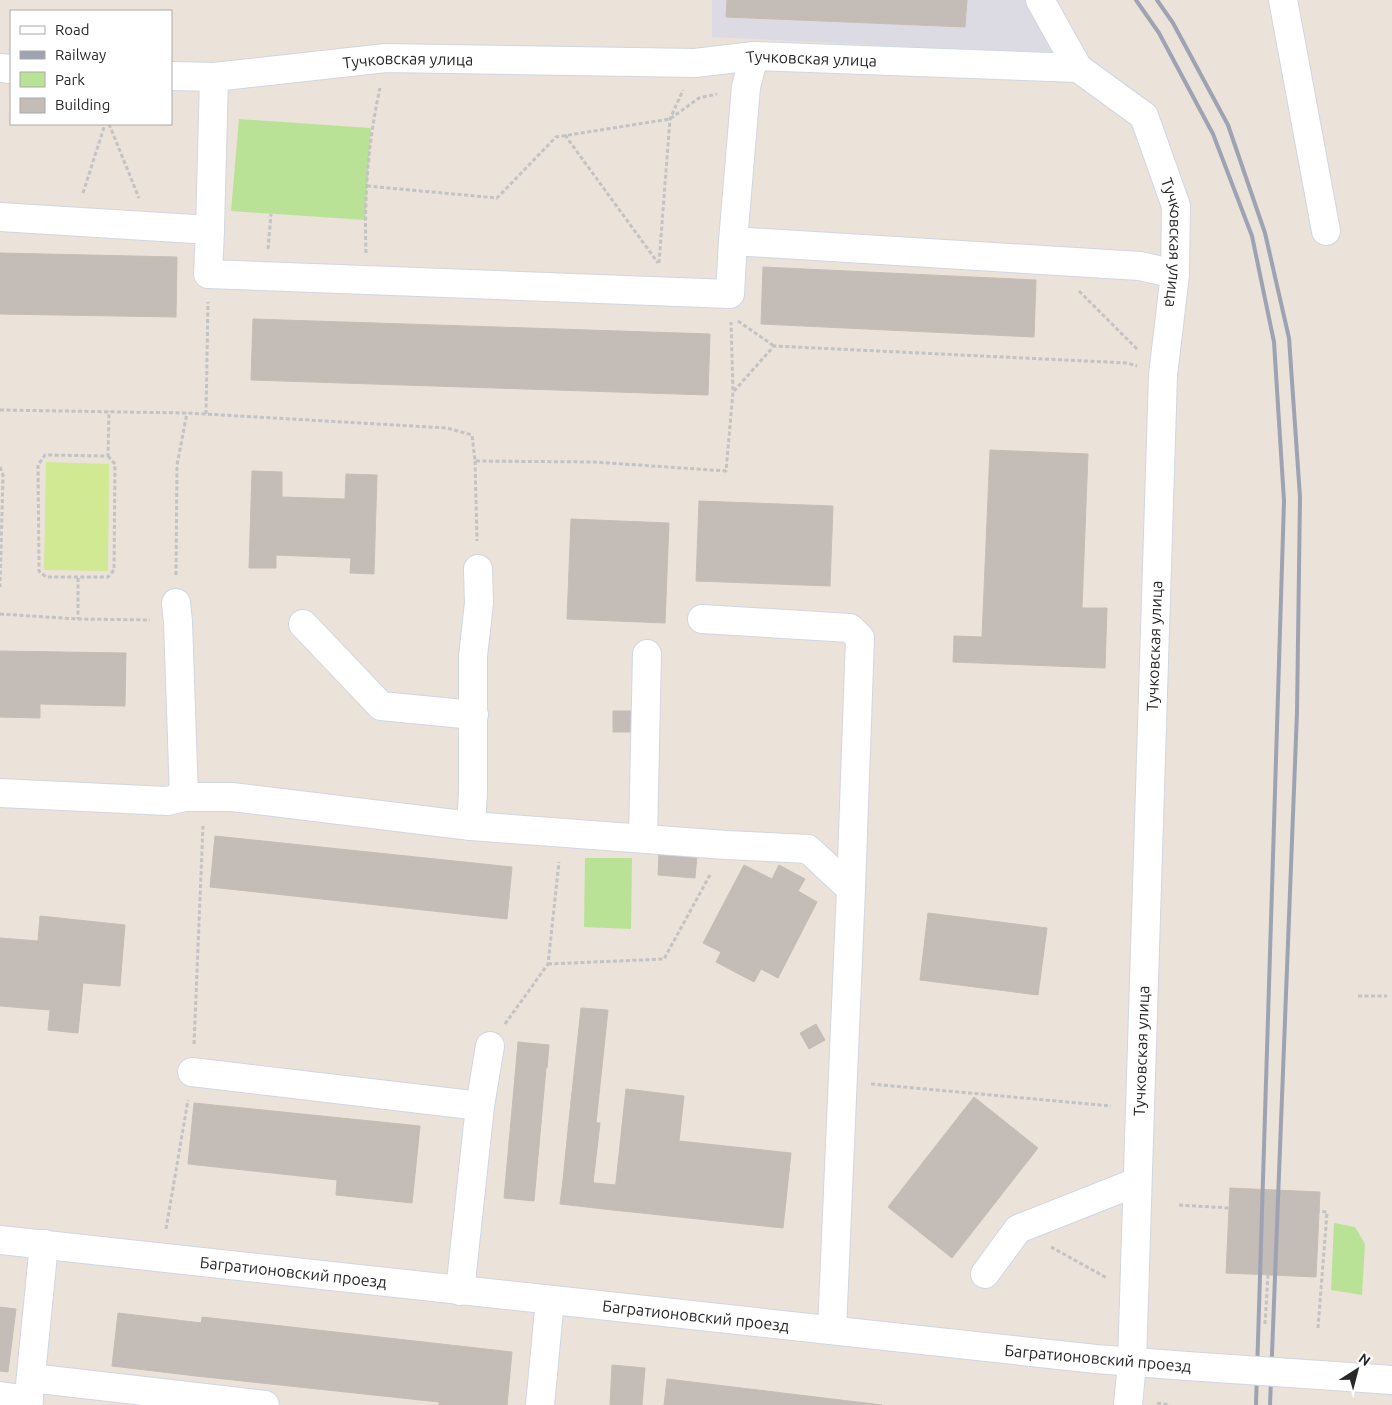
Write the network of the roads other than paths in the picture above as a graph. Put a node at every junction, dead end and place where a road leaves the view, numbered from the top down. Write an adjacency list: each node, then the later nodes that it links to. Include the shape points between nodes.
1 (1040, 0): 4 (street)
2 (1283, 0): 9 (street)
3 (754, 56): 4 (street, Тучковская улица); 6 (street, Тучковская улица, via 695,63 386,58); 10 (street, via 746,87)
4 (1078, 68): 11 (street, Тучковская улица, via 1144,116 1176,206)
5 (172, 76): 6 (street, Тучковская улица)
6 (214, 77): 8 (street)
7 (0, 217): 8 (street)
8 (210, 230): 10 (street, via 208,274 730,294)
9 (1326, 231)
10 (733, 241): 11 (street, via 1140,266)
11 (1175, 274): 26 (street, Тучковская улица, via 1163,375)
12 (478, 569): 17 (street, via 479,603 473,656)
13 (177, 613): 19 (street)
14 (702, 619): 22 (street, via 850,628 860,638)
15 (303, 624): 17 (street, via 381,706)
16 (647, 654): 21 (street)
17 (474, 715): 20 (street)
18 (0, 793): 19 (street, via 167,801)
19 (194, 797): 20 (street, via 232,797)
20 (471, 826): 21 (street)
21 (643, 838): 22 (street, via 808,848)
22 (852, 889): 32 (street)
23 (490, 1046): 25 (street)
24 (192, 1072): 25 (street)
25 (480, 1106): 30 (street)
26 (1137, 1182): 29 (street, via 1018,1229); 33 (street, Тучковская улица)
27 (0, 1240): 28 (street, Багратионовский проезд)
28 (44, 1244): 30 (street, Багратионовский проезд); 35 (street)
29 (985, 1274)
30 (460, 1290): 31 (street, Багратионовский проезд)
31 (550, 1300): 32 (street, Багратионовский проезд); 38 (street)
32 (832, 1330): 33 (street, Багратионовский проезд)
33 (1132, 1363): 34 (street, Багратионовский проезд, bridge); 39 (street, Тучковская улица)
34 (1392, 1380)
35 (29, 1394): 36 (street); 37 (street)
36 (0, 1396)
37 (265, 1405)
38 (540, 1405)
39 (1128, 1405)

